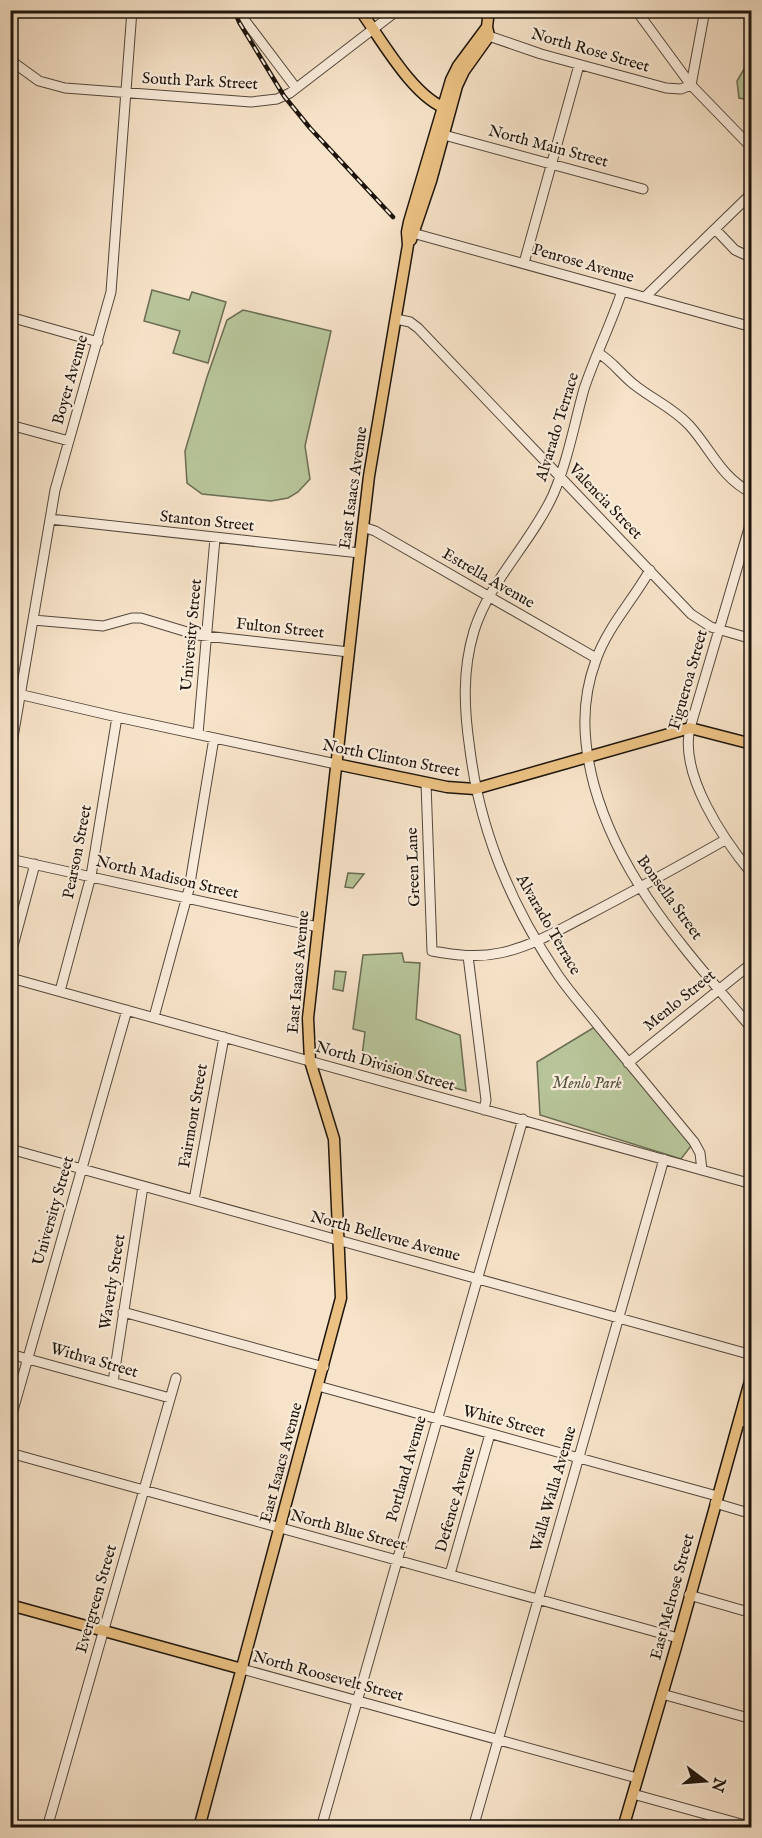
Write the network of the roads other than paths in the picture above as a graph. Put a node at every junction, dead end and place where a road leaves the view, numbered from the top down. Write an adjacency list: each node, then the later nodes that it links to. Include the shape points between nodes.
1 (132, 10): 14 (street, Boyer Avenue)
2 (237, 10): 13 (street)
3 (360, 10): 8 (main road)
4 (398, 10): 8 (street, South Park Street)
5 (489, 10): 9 (main road)
6 (636, 10): 12 (street)
7 (705, 10): 12 (street)
8 (374, 29): 13 (street, South Park Street); 15 (main road, via 418,90)
9 (486, 32): 11 (street, North Rose Street); 15 (main road, East Isaacs Avenue, via 454,73)
10 (10, 60): 14 (street, South Park Street, via 48,84)
11 (579, 65): 12 (street, North Rose Street, via 666,88); 18 (street)
12 (691, 85): 17 (street)
13 (296, 88): 14 (street, South Park Street, via 277,99 251,102)
14 (126, 93): 30 (street, Boyer Avenue, via 111,291)
15 (446, 109): 16 (main road, East Isaacs Avenue); 22 (main road, East Isaacs Avenue)
16 (444, 135): 18 (street, North Main Street); 22 (main road, East Isaacs Avenue)
17 (752, 148)
18 (552, 164): 19 (street, North Main Street); 24 (street)
19 (643, 189)
20 (752, 193): 21 (street)
21 (714, 229): 23 (street, via 735,250); 26 (street)
22 (410, 233): 24 (street, Penrose Avenue); 28 (main road, East Isaacs Avenue)
23 (752, 258)
24 (524, 263): 25 (street, Penrose Avenue)
25 (622, 291): 26 (street, Penrose Avenue); 31 (street, Alvarado Terrace)
26 (645, 297): 29 (street, Penrose Avenue)
27 (10, 317): 30 (street)
28 (396, 319): 34 (street, Valencia Street, via 418,328); 38 (main road, East Isaacs Avenue)
29 (752, 327)
30 (98, 342): 33 (street, Boyer Avenue)
31 (598, 352): 34 (street, Alvarado Terrace); 35 (street, via 639,388 680,416 725,474)
32 (10, 424): 33 (street)
33 (69, 441): 37 (street, Boyer Avenue)
34 (560, 477): 42 (street, Valencia Street); 43 (street, Alvarado Terrace, via 539,521)
35 (752, 493)
36 (752, 518): 39 (street, Figueroa Street)
37 (50, 519): 40 (street, Stanton Street); 44 (street, Boyer Avenue)
38 (363, 527): 41 (main road, East Isaacs Avenue); 43 (street, Estrella Avenue)
39 (749, 534): 45 (street, Figueroa Street)
40 (215, 538): 41 (street, Stanton Street); 46 (street, University Street)
41 (360, 553): 48 (main road, East Isaacs Avenue)
42 (650, 570): 45 (street, Valencia Street, via 697,620); 49 (street, Bonsella Street)
43 (489, 597): 49 (street, Estrella Avenue); 60 (street, Alvarado Terrace, via 474,631 465,679)
44 (33, 620): 46 (street, Fulton Street, via 103,626 141,618 187,633); 50 (street, Boyer Avenue)
45 (719, 629): 47 (street, Valencia Street); 52 (street, Figueroa Street)
46 (207, 635): 48 (street, Fulton Street); 53 (street, University Street)
47 (752, 639)
48 (349, 652): 58 (main road, East Isaacs Avenue)
49 (596, 658): 57 (street, Bonsella Street, via 585,703)
50 (16, 693): 51 (street, North Clinton Street); 56 (street, Boyer Avenue)
51 (117, 717): 53 (street, North Clinton Street); 65 (street, Pearson Street)
52 (690, 728): 55 (main road); 57 (main road, North Clinton Street); 61 (street, Figueroa Street, via 690,759 702,795)
53 (198, 734): 54 (street, North Clinton Street)
54 (214, 738): 58 (street, North Clinton Street); 67 (street)
55 (752, 744)
56 (10, 755)
57 (587, 758): 60 (main road, North Clinton Street); 66 (street, Bonsella Street, via 610,831)
58 (336, 764): 59 (main road, North Clinton Street); 68 (main road, East Isaacs Avenue)
59 (426, 783): 60 (main road, North Clinton Street); 70 (street, Green Lane, via 432,951)
60 (475, 789): 69 (street, Alvarado Terrace, via 502,874)
61 (725, 840): 64 (street, Figueroa Street); 66 (street)
62 (10, 859): 63 (street, North Madison Street)
63 (35, 864): 65 (street, North Madison Street); 71 (street)
64 (752, 874)
65 (91, 876): 67 (street, North Madison Street); 75 (street, Pearson Street)
66 (640, 888): 69 (street); 74 (street, Bonsella Street)
67 (187, 898): 68 (street, North Madison Street); 77 (street)
68 (318, 927): 80 (main road, East Isaacs Avenue, via 308,1018)
69 (537, 941): 70 (street, via 499,954); 81 (street, Alvarado Terrace, via 572,994)
70 (468, 956): 82 (street, via 486,1100)
71 (10, 957)
72 (752, 963): 74 (street, Menlo Street)
73 (10, 980): 75 (street, North Division Street)
74 (719, 989): 78 (street, Bonsella Street); 81 (street, Menlo Street)
75 (60, 991): 76 (street, North Division Street)
76 (127, 1010): 77 (street, North Division Street); 86 (street, University Street)
77 (154, 1017): 79 (street, North Division Street)
78 (752, 1029)
79 (224, 1037): 80 (street, North Division Street); 90 (street, Fairmont Street)
80 (310, 1061): 82 (street, North Division Street); 91 (main road, East Isaacs Avenue, via 334,1139)
81 (628, 1063): 87 (street, Alvarado Terrace, via 694,1142)
82 (484, 1110): 83 (street, North Division Street)
83 (523, 1119): 85 (street, North Division Street); 92 (street, Portland Avenue)
84 (10, 1149): 86 (street, North Bellevue Avenue)
85 (664, 1160): 87 (street, North Division Street); 94 (street, Walla Walla Avenue)
86 (82, 1169): 89 (street, North Bellevue Avenue); 97 (street, University Street)
87 (702, 1170): 88 (street, North Division Street)
88 (752, 1184)
89 (143, 1186): 90 (street, North Bellevue Avenue); 93 (street, Waverly Street)
90 (194, 1200): 91 (street, North Bellevue Avenue)
91 (340, 1240): 92 (street, North Bellevue Avenue); 98 (main road, East Isaacs Avenue, via 341,1298)
92 (477, 1279): 94 (street, North Bellevue Avenue); 104 (street, Portland Avenue)
93 (123, 1312): 98 (street); 101 (street, Waverly Street)
94 (618, 1318): 96 (street, North Bellevue Avenue); 110 (street, Walla Walla Avenue)
95 (10, 1354): 97 (street, Withva Street)
96 (752, 1355)
97 (28, 1358): 101 (street, Withva Street); 106 (street, University Street)
98 (324, 1367): 102 (main road, East Isaacs Avenue)
99 (752, 1374): 105 (main road, East Melrose Street)
100 (176, 1378): 103 (street, Evergreen Street)
101 (113, 1382): 103 (street, Withva Street)
102 (318, 1386): 104 (street, White Street); 114 (main road, East Isaacs Avenue)
103 (170, 1398): 111 (street, Evergreen Street)
104 (437, 1419): 108 (street, White Street); 115 (street, Portland Avenue)
105 (739, 1420): 107 (street); 112 (main road, East Melrose Street)
106 (10, 1421)
107 (752, 1424)
108 (490, 1434): 110 (street, White Street); 116 (street, Defence Avenue)
109 (10, 1453): 111 (street, North Blue Street)
110 (578, 1458): 112 (street, White Street); 118 (street, Walla Walla Avenue)
111 (144, 1490): 114 (street, North Blue Street); 121 (street, Evergreen Street)
112 (716, 1500): 113 (street, White Street); 117 (main road, East Melrose Street)
113 (752, 1514)
114 (280, 1527): 115 (street, North Blue Street); 123 (main road, East Isaacs Avenue)
115 (397, 1560): 116 (street, North Blue Street); 125 (street, Portland Avenue)
116 (450, 1575): 118 (street, North Blue Street)
117 (689, 1595): 120 (street); 122 (main road, East Melrose Street)
118 (538, 1599): 122 (street, North Blue Street); 127 (street, Walla Walla Avenue)
119 (10, 1605): 121 (main road, North Roosevelt Street)
120 (752, 1613)
121 (103, 1630): 123 (main road, North Roosevelt Street); 130 (street, Evergreen Street)
122 (678, 1638): 124 (main road, East Melrose Street)
123 (242, 1669): 125 (street, North Roosevelt Street); 131 (main road, East Isaacs Avenue)
124 (662, 1694): 126 (street); 128 (main road, East Melrose Street)
125 (357, 1701): 127 (street, North Roosevelt Street); 132 (street, Portland Avenue)
126 (752, 1719)
127 (498, 1739): 128 (street, North Roosevelt Street); 133 (street, Walla Walla Avenue)
128 (637, 1778): 129 (main road, East Melrose Street)
129 (633, 1794): 134 (main road, East Melrose Street); 135 (street)
130 (47, 1827)
131 (199, 1827)
132 (321, 1827)
133 (472, 1827)
134 (623, 1827)
135 (752, 1827)

